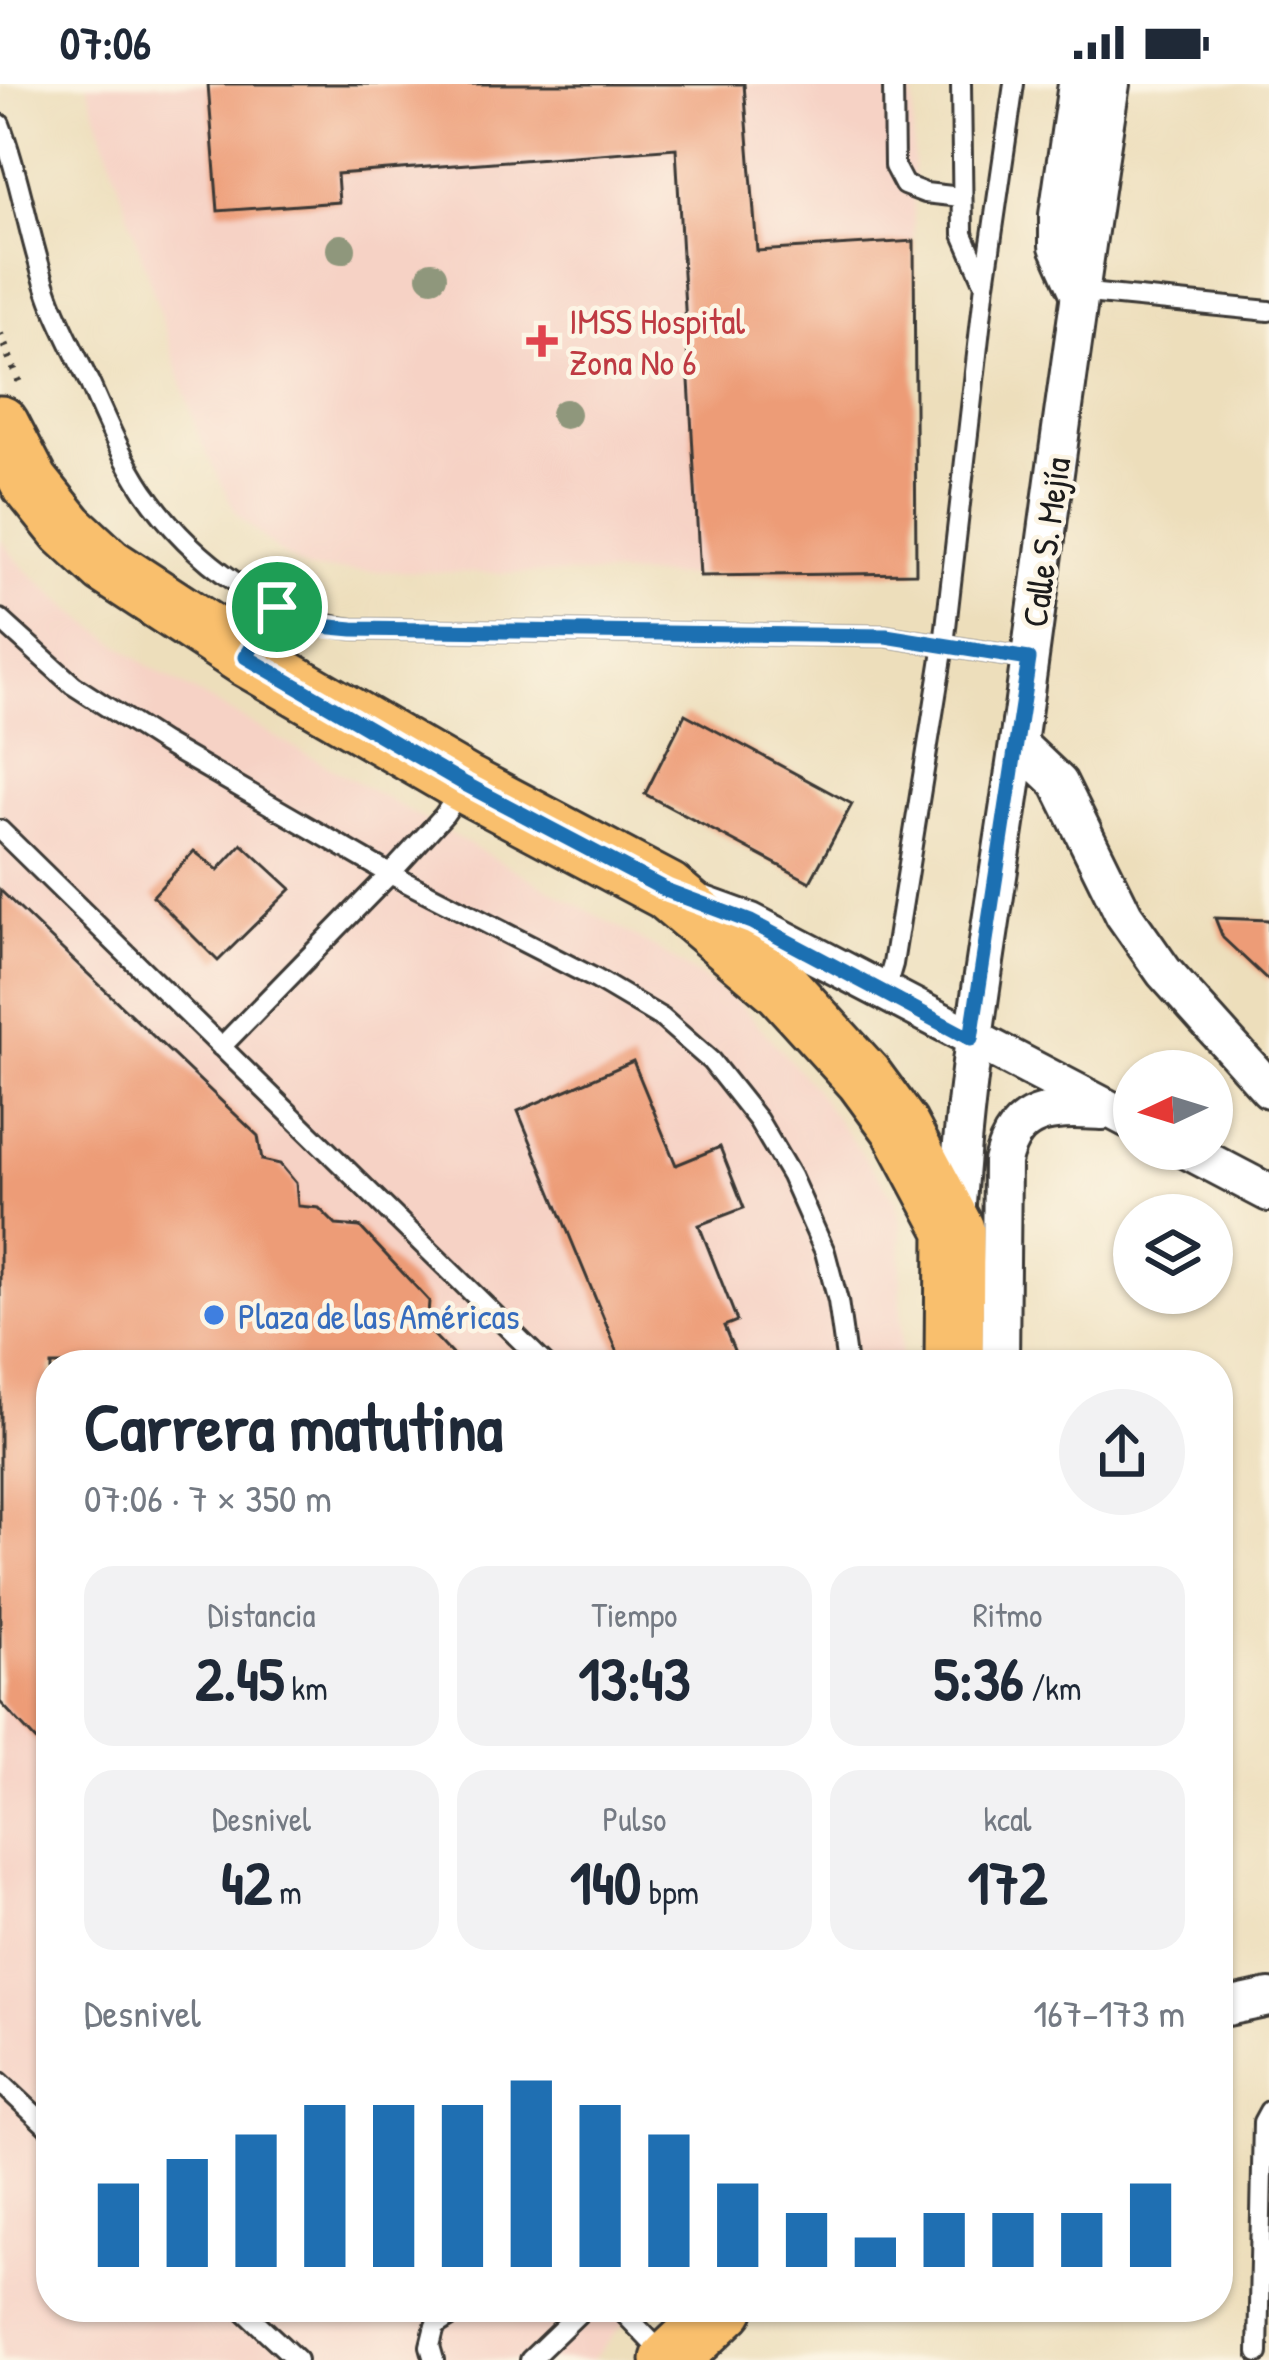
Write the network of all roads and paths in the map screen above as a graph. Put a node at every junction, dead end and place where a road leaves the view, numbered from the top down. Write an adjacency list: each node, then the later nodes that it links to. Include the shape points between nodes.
1 (893, 84): 8 (lane, via 894,166 904,185)
2 (961, 84): 8 (lane)
3 (1014, 84): 9 (lane)
4 (1077, 84): 10 (street, Calle S. Mejía, via 1058,246)
5 (1111, 84): 10 (street, Calle S. Mejía)
6 (0, 124): 7 (lane)
7 (5, 152): 14 (lane, via 50,299 144,490 176,529)
8 (961, 197): 9 (lane, via 964,234)
9 (985, 284): 16 (lane)
10 (1078, 292): 11 (lane); 18 (street, Calle S. Mejía)
11 (1269, 311)
12 (0, 334): 13 (path)
13 (10, 405): 17 (main road, via 30,484 67,529 107,566)
14 (277, 607): 16 (lane, via 321,626 353,629 886,636); 17 (lane)
15 (0, 620): 22 (lane, via 73,685)
16 (944, 645): 18 (lane); 24 (lane)
17 (246, 657): 20 (main road)
18 (1029, 659): 19 (street, Calle S. Mejía)
19 (1018, 745): 25 (street, Calle S. Mejía); 27 (street, via 1059,783 1124,915 1164,972)
20 (465, 784): 22 (lane); 23 (main road)
21 (0, 830): 26 (lane)
22 (389, 874): 26 (lane); 34 (lane, via 596,979 662,1018 711,1061 791,1176 825,1252)
23 (668, 891): 24 (street, via 751,922); 32 (main road, via 783,988 864,1078)
24 (885, 991): 25 (street)
25 (971, 1039): 28 (street); 32 (street, Calle S. Mejía)
26 (221, 1046): 33 (lane)
27 (1269, 1089)
28 (1113, 1112)
29 (1113, 1117): 36 (street, via 1042,1113 1006,1142)
30 (1225, 1170): 31 (street)
31 (1269, 1193)
32 (955, 1230): 35 (main road, Calle S. Mejía)
33 (530, 1350)
34 (845, 1350)
35 (954, 1350)
36 (1000, 1350)
37 (1269, 1998): 38 (street)
38 (1233, 2005)
39 (0, 2082): 41 (lane)
40 (1269, 2111): 47 (lane)
41 (36, 2116)
42 (256, 2322): 48 (lane)
43 (441, 2322): 49 (lane, via 430,2346)
44 (569, 2322): 50 (lane)
45 (633, 2322): 51 (lane)
46 (710, 2322): 51 (main road)
47 (1258, 2353)
48 (297, 2360)
49 (434, 2360)
50 (530, 2360)
51 (670, 2360)

